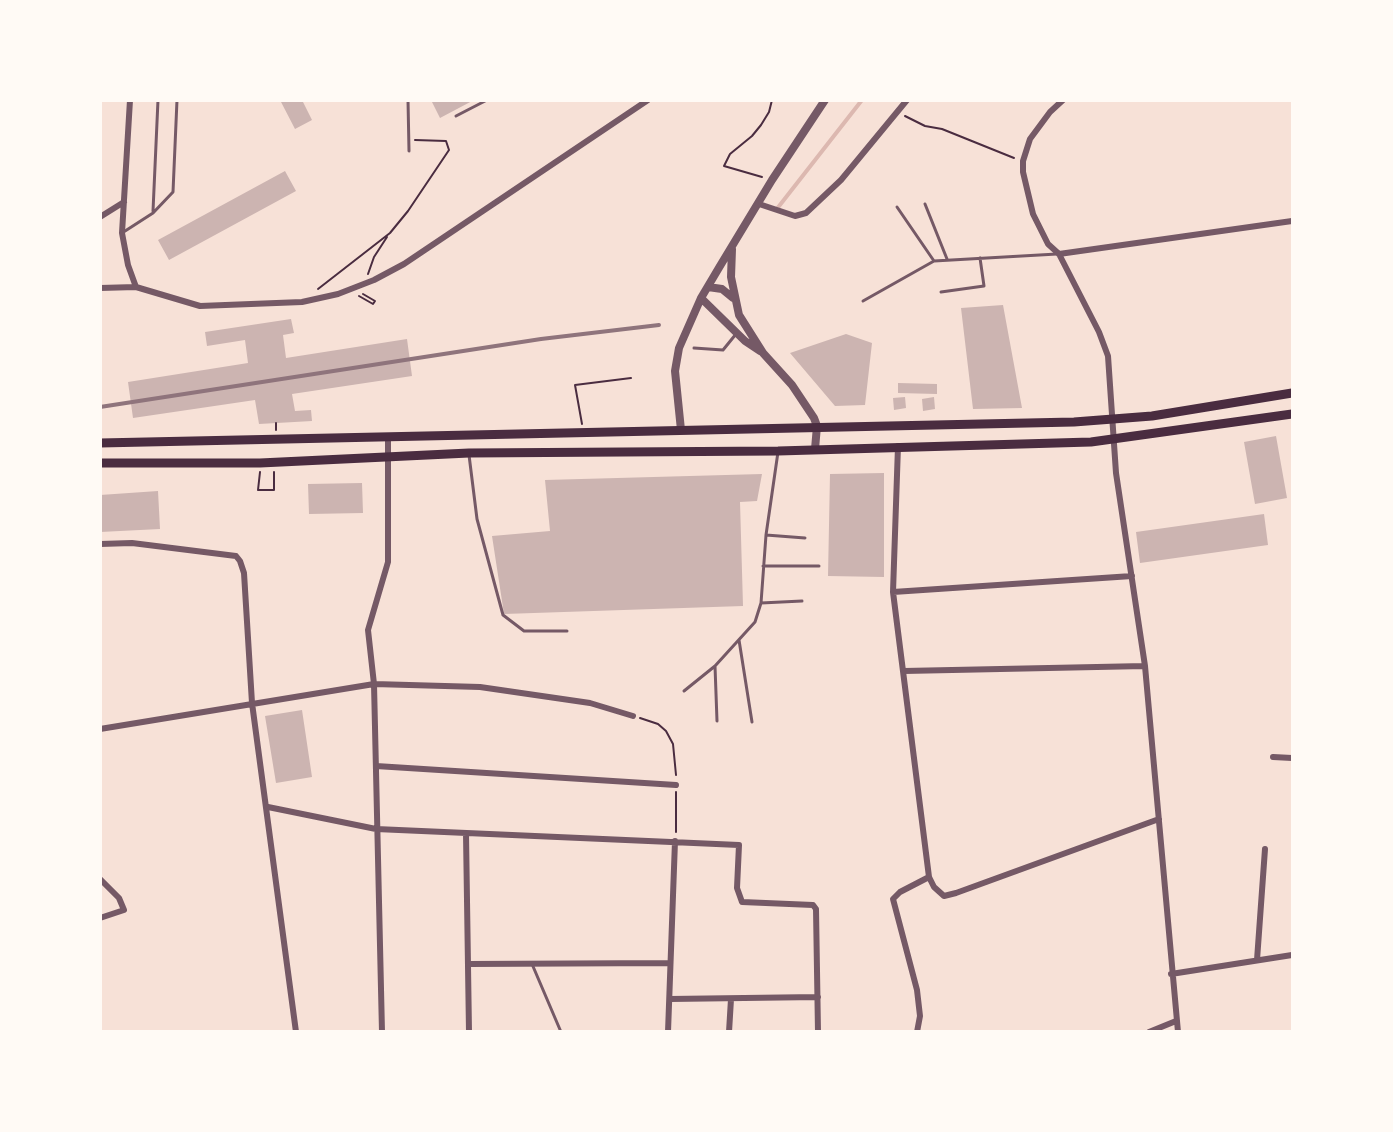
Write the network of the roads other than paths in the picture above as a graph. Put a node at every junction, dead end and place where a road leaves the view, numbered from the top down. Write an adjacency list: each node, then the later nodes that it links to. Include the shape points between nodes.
1 (130, 100): 12 (street)
2 (158, 100): 16 (lane)
3 (177, 100): 16 (lane, via 173,192)
4 (408, 100): 11 (lane)
5 (487, 100): 10 (lane)
6 (648, 100): 27 (street, via 404,264 338,294 302,302 200,306)
7 (825, 100): 13 (street)
8 (907, 100): 13 (street, via 841,180 806,213 795,216)
9 (1063, 100): 21 (street, via 1038,126 1023,161 1033,214 1048,244)
10 (456, 116)
11 (410, 151)
12 (124, 202): 17 (street); 19 (street)
13 (759, 204): 20 (street)
14 (925, 204): 23 (lane)
15 (897, 207): 24 (lane)
16 (153, 213): 19 (lane)
17 (100, 217)
18 (1293, 221): 21 (street)
19 (122, 233): 27 (street)
20 (732, 247): 25 (street); 31 (street, via 730,277)
21 (1059, 254): 22 (lane); 37 (street, via 1104,343)
22 (980, 258): 23 (lane); 28 (lane, via 984,286)
23 (947, 259): 24 (lane)
24 (934, 261): 30 (lane)
25 (708, 287): 29 (street); 31 (street, via 727,291)
26 (100, 288): 27 (street)
27 (136, 288)
28 (941, 292)
29 (701, 298): 32 (street); 39 (street, via 676,359)
30 (863, 301)
31 (735, 302): 34 (street)
32 (737, 332): 33 (lane, via 723,350); 34 (street)
33 (694, 348)
34 (763, 353): 38 (street, via 792,385 814,418)
35 (1293, 393): 37 (main road)
36 (1293, 414): 41 (main road)
37 (1113, 420): 38 (main road); 41 (street)
38 (816, 428): 39 (main road); 44 (street)
39 (681, 430): 40 (main road)
40 (388, 437): 42 (main road); 47 (street)
41 (1115, 441): 43 (main road); 54 (street, via 1116,473)
42 (100, 443)
43 (898, 446): 44 (main road); 55 (street)
44 (815, 449): 45 (main road)
45 (778, 451): 46 (main road); 49 (lane)
46 (469, 453): 47 (main road); 58 (lane, via 477,519 503,615 524,631)
47 (389, 458): 48 (main road); 63 (street, via 388,562 368,630)
48 (100, 463)
49 (766, 535): 50 (lane); 52 (lane)
50 (805, 538)
51 (100, 544): 65 (street, via 132,543 236,556 244,573)
52 (762, 566): 53 (lane); 57 (lane)
53 (819, 566)
54 (1132, 576): 55 (street); 61 (street)
55 (893, 592): 62 (street)
56 (802, 601): 57 (lane)
57 (761, 603): 59 (lane, via 755,622)
58 (567, 631)
59 (739, 640): 60 (lane); 68 (lane)
60 (715, 666): 64 (lane); 67 (lane)
61 (1145, 666): 62 (street); 75 (street)
62 (904, 671): 80 (street)
63 (374, 684): 65 (street); 66 (street, via 480,687 590,703); 72 (street)
64 (684, 691)
65 (252, 703): 69 (street); 74 (street)
66 (633, 716)
67 (717, 721)
68 (752, 723)
69 (100, 729)
70 (1274, 757): 71 (street)
71 (1293, 758)
72 (376, 766): 73 (street); 76 (street)
73 (676, 785)
74 (268, 807): 76 (street); 93 (street)
75 (1159, 819): 80 (street, via 944,896); 88 (street)
76 (376, 829): 77 (street); 94 (street)
77 (466, 834): 78 (street); 87 (street)
78 (675, 841): 86 (street); 89 (street, via 739,845 737,888 742,902 815,907)
79 (1266, 849): 84 (street)
80 (929, 877): 100 (street, via 893,899 917,990)
81 (100, 879): 82 (street, via 122,903 122,912)
82 (100, 918)
83 (1293, 955): 84 (street)
84 (1257, 960): 88 (street)
85 (532, 962): 86 (street); 87 (street); 96 (lane)
86 (670, 963): 90 (street)
87 (470, 964): 95 (street)
88 (1171, 974): 92 (street)
89 (818, 997): 91 (street); 99 (street)
90 (670, 999): 91 (street); 97 (street)
91 (731, 999): 98 (street)
92 (1176, 1021): 101 (street); 102 (street)
93 (296, 1032)
94 (382, 1032)
95 (469, 1032)
96 (561, 1032)
97 (668, 1032)
98 (729, 1032)
99 (818, 1032)
100 (917, 1032)
101 (1149, 1032)
102 (1178, 1032)

